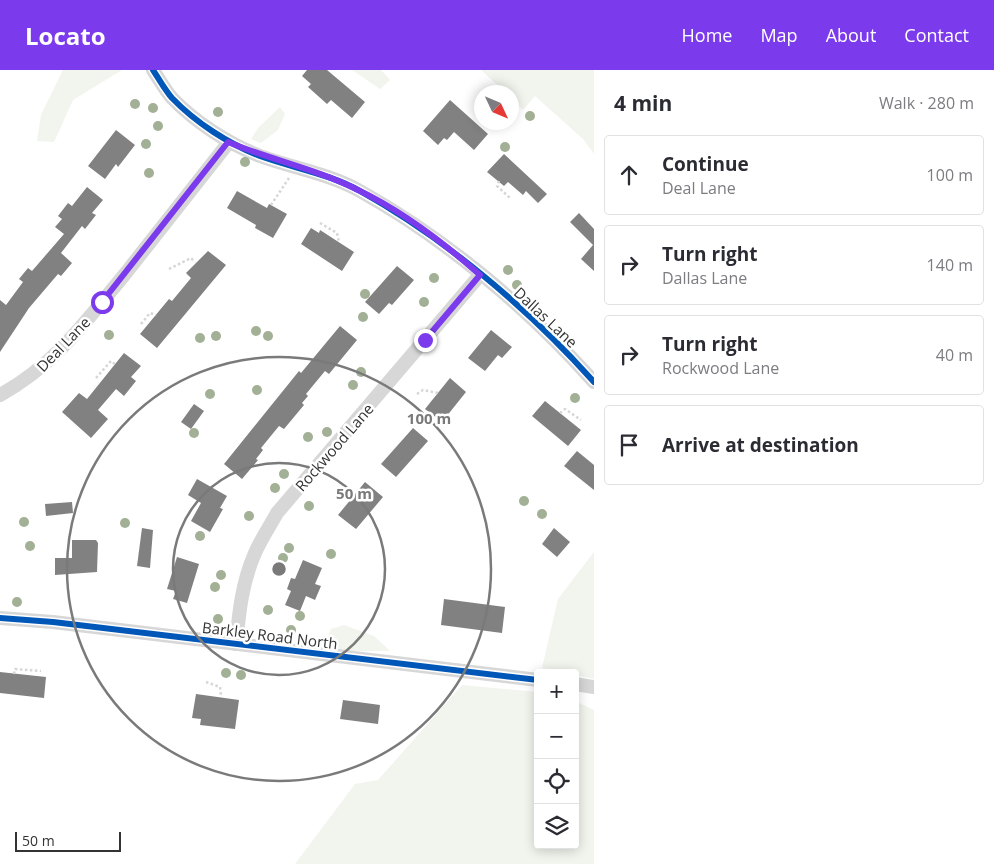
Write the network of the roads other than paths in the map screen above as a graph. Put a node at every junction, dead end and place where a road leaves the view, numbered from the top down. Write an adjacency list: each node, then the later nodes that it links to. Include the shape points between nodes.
1 (153, 70): 2 (street, Dallas Lane, via 172,98)
2 (228, 142): 3 (street, Dallas Lane, via 358,190 417,226); 5 (street, Deal Lane, via 144,251 61,350 30,377)
3 (480, 275): 4 (street, Dallas Lane, via 542,328); 7 (street, Rockwood Lane, via 277,513 255,553 247,578 241,598)
4 (594, 382)
5 (0, 395)
6 (0, 618): 7 (street, Barkley Road North)
7 (236, 644): 8 (street, Barkley Road North)
8 (534, 680)
9 (579, 685): 10 (street)
10 (594, 687)

